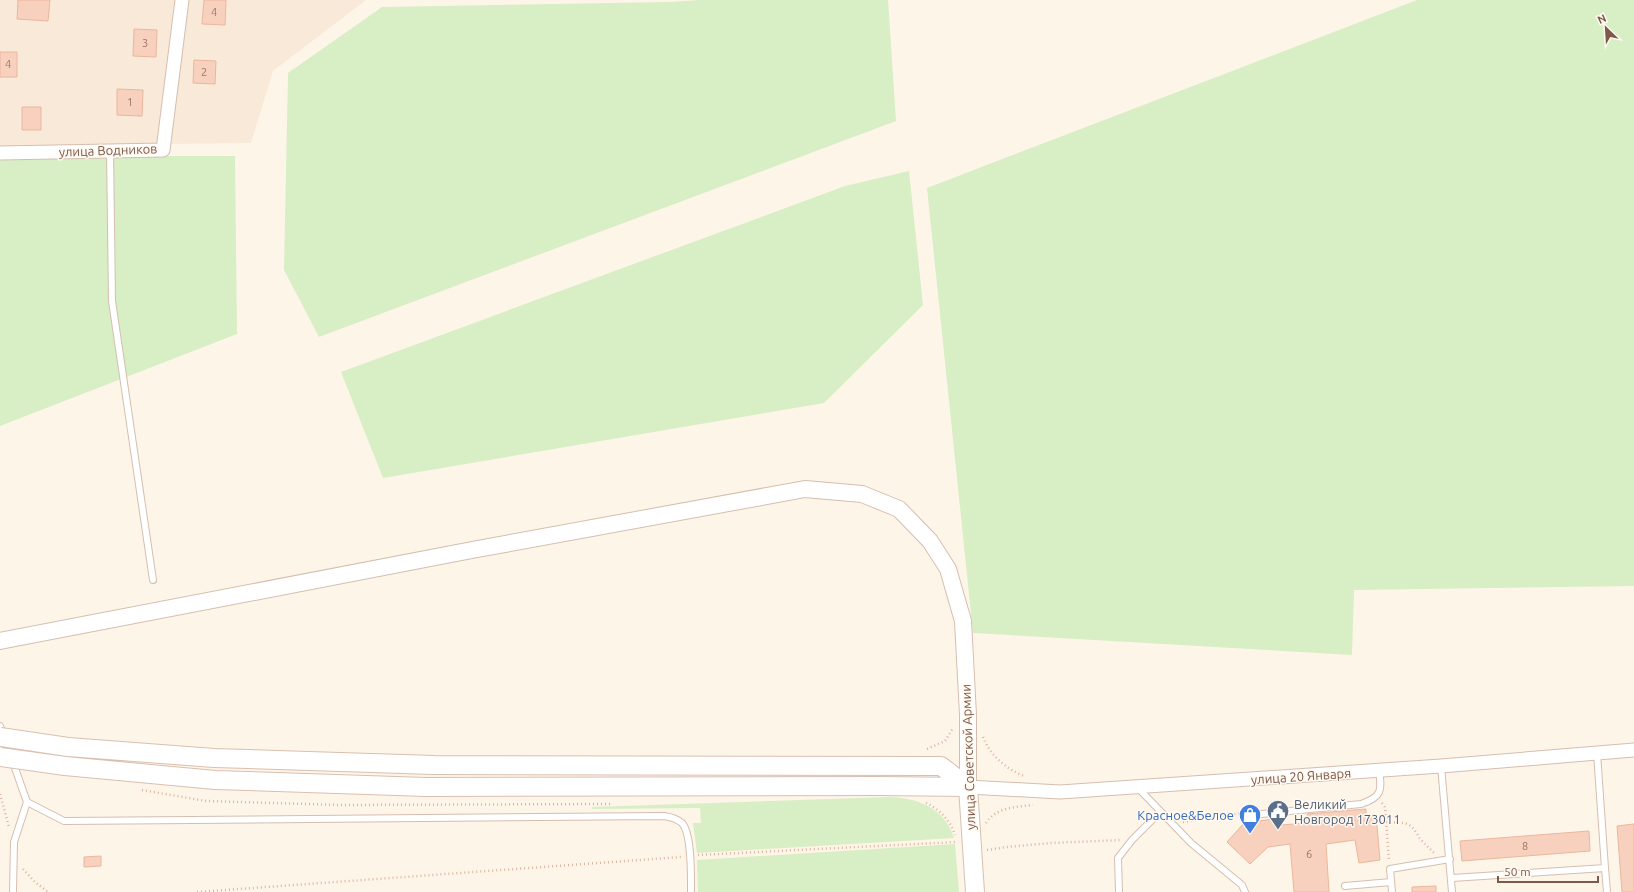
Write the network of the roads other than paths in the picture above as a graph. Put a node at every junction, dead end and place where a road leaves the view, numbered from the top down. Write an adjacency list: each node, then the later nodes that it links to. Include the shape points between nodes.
1 (182, 0): 2 (street, улица Водников, via 163,150)
2 (110, 150): 3 (street, улица Водников); 4 (lane, via 112,301)
3 (0, 153)
4 (153, 580)
5 (0, 641): 13 (street, улица Советской Армии, via 805,489 862,494 899,509 930,540 948,569 963,621 968,715)
6 (0, 726): 15 (lane)
7 (0, 737): 13 (main road, bridge, via 68,746 214,758 434,765 941,766)
8 (1634, 750): 9 (street, улица 20 Января)
9 (1597, 753): 11 (street, улица 20 Января); 19 (lane)
10 (0, 757): 13 (main road, bridge, via 65,766 215,780 426,787)
11 (1440, 766): 12 (street, улица 20 Января); 18 (lane)
12 (1379, 770): 14 (street, улица 20 Января); 17 (lane, via 1381,789 1370,801)
13 (968, 787): 14 (street, улица 20 Января, via 1060,792); 25 (main road, улица Советской Армии)
14 (1137, 788): 16 (lane)
15 (27, 802): 23 (lane, via 14,842); 24 (lane, via 64,821 664,816 675,818 686,832 691,856)
16 (1160, 812): 26 (lane, via 1118,858); 27 (lane, via 1191,843 1242,885)
17 (1251, 815)
18 (1450, 859): 20 (lane); 21 (lane, via 1390,870)
19 (1605, 868): 20 (lane); 30 (lane)
20 (1452, 878): 29 (lane)
21 (1391, 882): 22 (lane); 28 (lane)
22 (1345, 886)
23 (13, 892)
24 (691, 892)
25 (975, 892)
26 (1120, 892)
27 (1246, 892)
28 (1392, 892)
29 (1452, 892)
30 (1607, 892)

